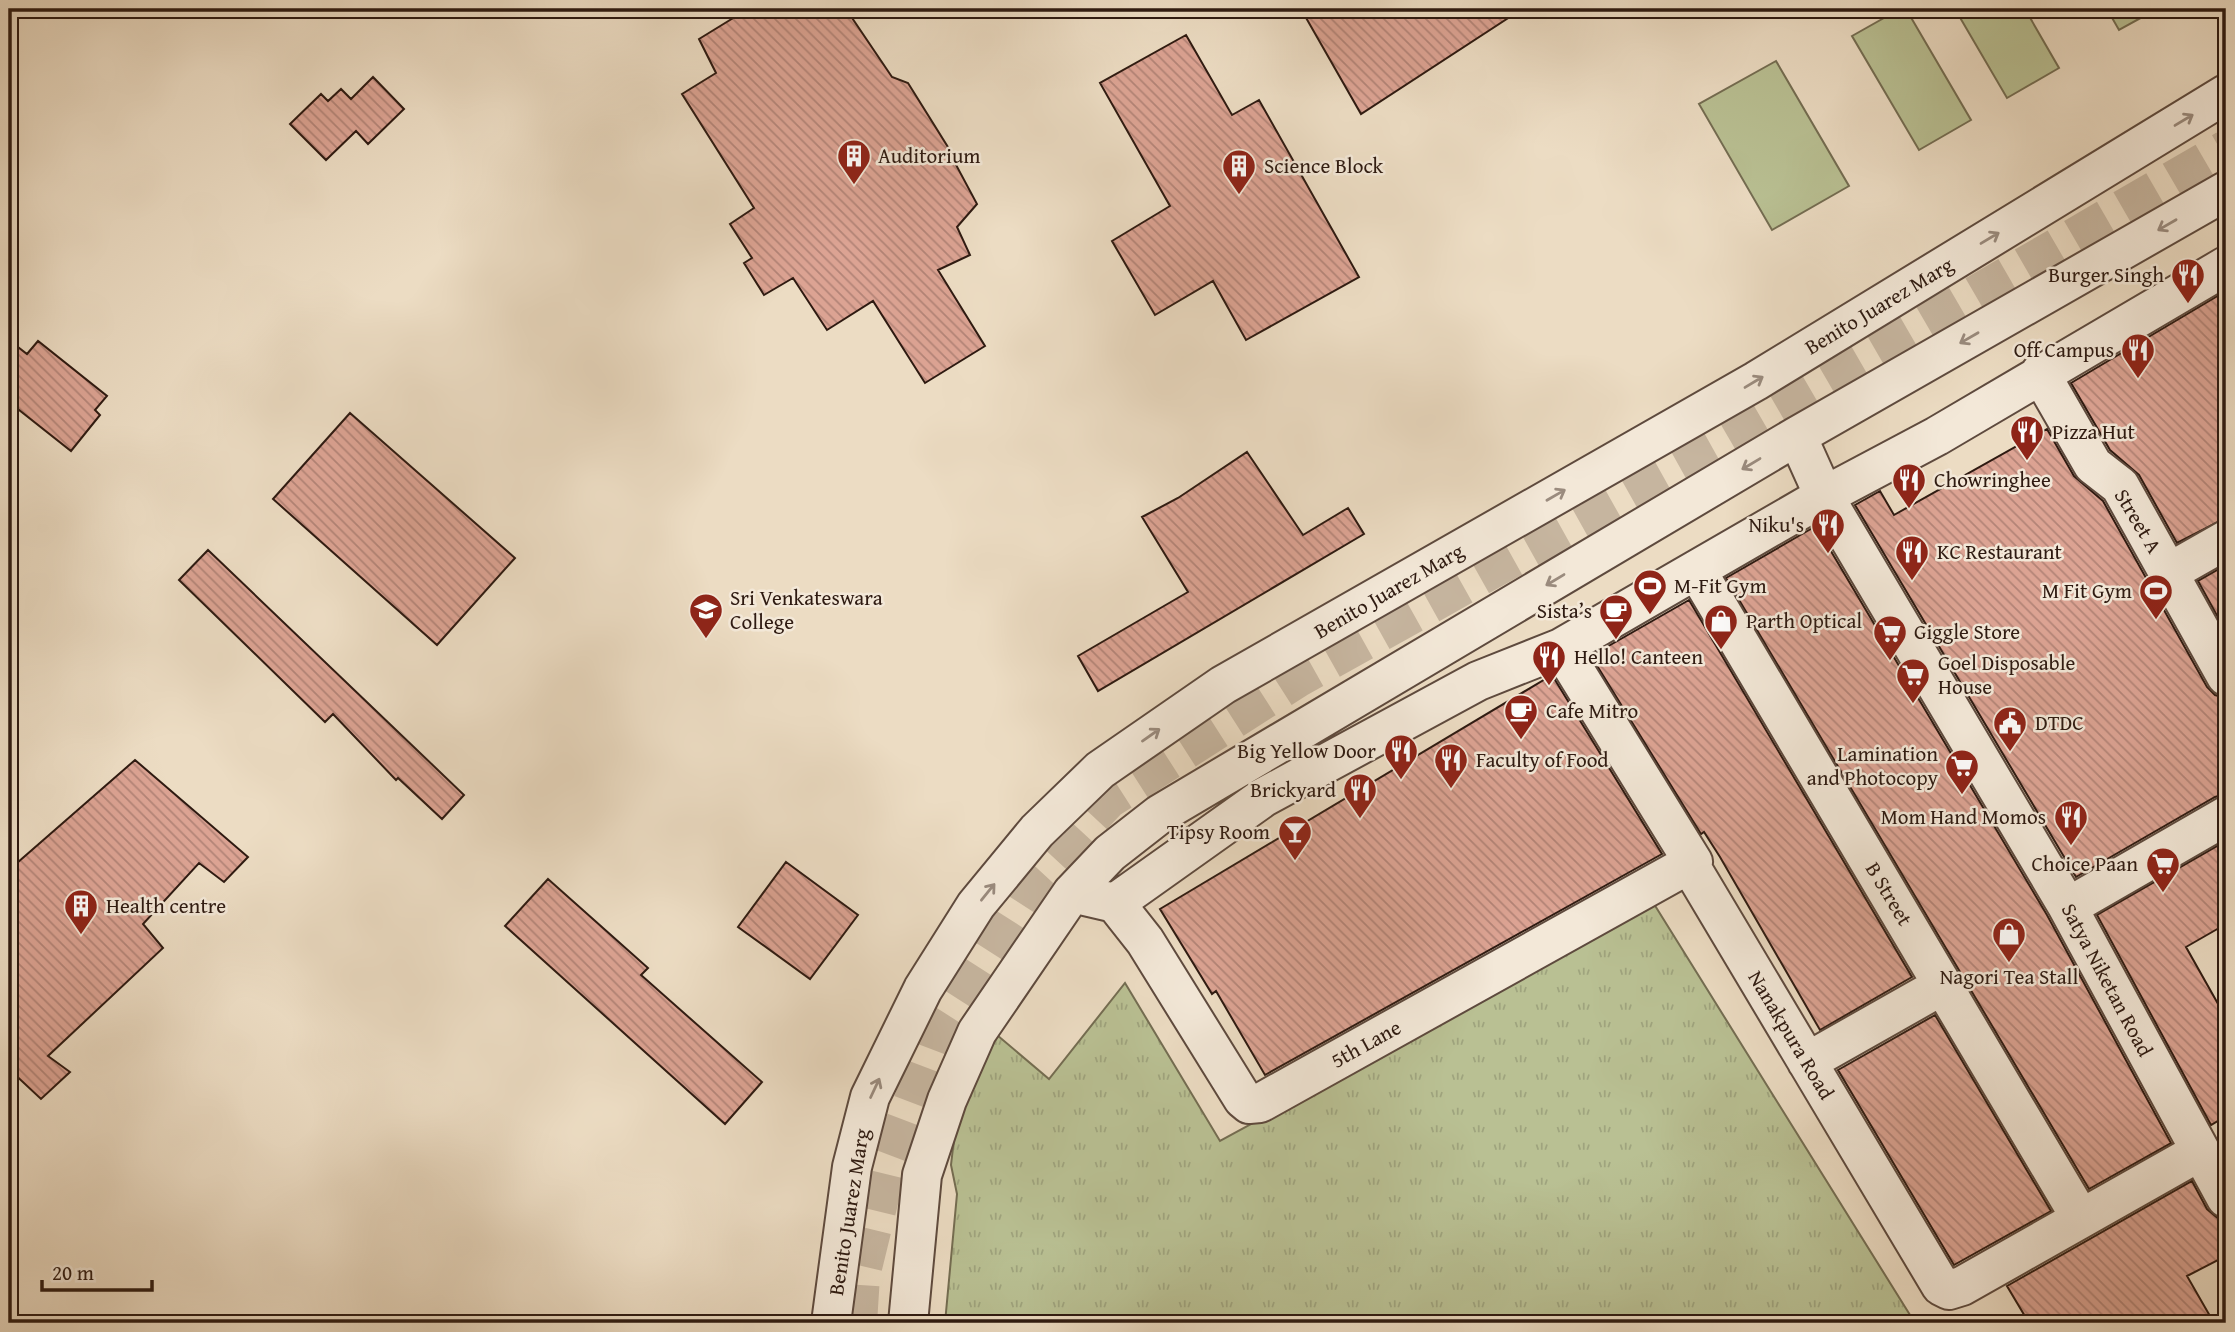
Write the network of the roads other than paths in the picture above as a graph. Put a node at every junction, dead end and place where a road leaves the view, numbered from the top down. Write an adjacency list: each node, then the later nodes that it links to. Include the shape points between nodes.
1 (2226, 94): 21 (street, Benito Juarez Marg, one-way to 1, via 852,1167 870,1097 917,1001 976,905 1037,831 1100,770 1223,685 1756,381)
2 (2226, 191): 5 (street, one-way to 5)
3 (2226, 266): 4 (street)
4 (2040, 373): 6 (street, via 1937,436); 9 (street, Street A, via 2093,466 2120,486)
5 (1797, 436): 6 (street, Satya Niketan Road); 14 (street, one-way to 14, via 1160,814 1110,853)
6 (1824, 496): 8 (street); 16 (street, Satya Niketan Road)
7 (2226, 540): 9 (street)
8 (1697, 570): 10 (street); 17 (street, B Street)
9 (2168, 573): 11 (street, Street A)
10 (1561, 648): 13 (street, Nanakpura Road); 15 (street, via 1478,681 1264,797)
11 (2226, 676)
12 (2226, 816): 16 (street)
13 (1693, 862): 15 (street, 5th Lane, via 1260,1103 1249,1104 1145,941); 18 (street, Nanakpura Road, via 1691,867)
14 (1072, 893): 15 (street); 22 (street, via 977,1032 947,1100 922,1175)
15 (1115, 903)
16 (2068, 907): 19 (street, Satya Niketan Road)
17 (1943, 985): 18 (street); 20 (street, B Street)
18 (1807, 1062): 20 (street, Nanakpura Road, via 1941,1286 1949,1290 1962,1286)
19 (2215, 1170): 20 (street)
20 (2080, 1217)
21 (831, 1323)
22 (908, 1323)

